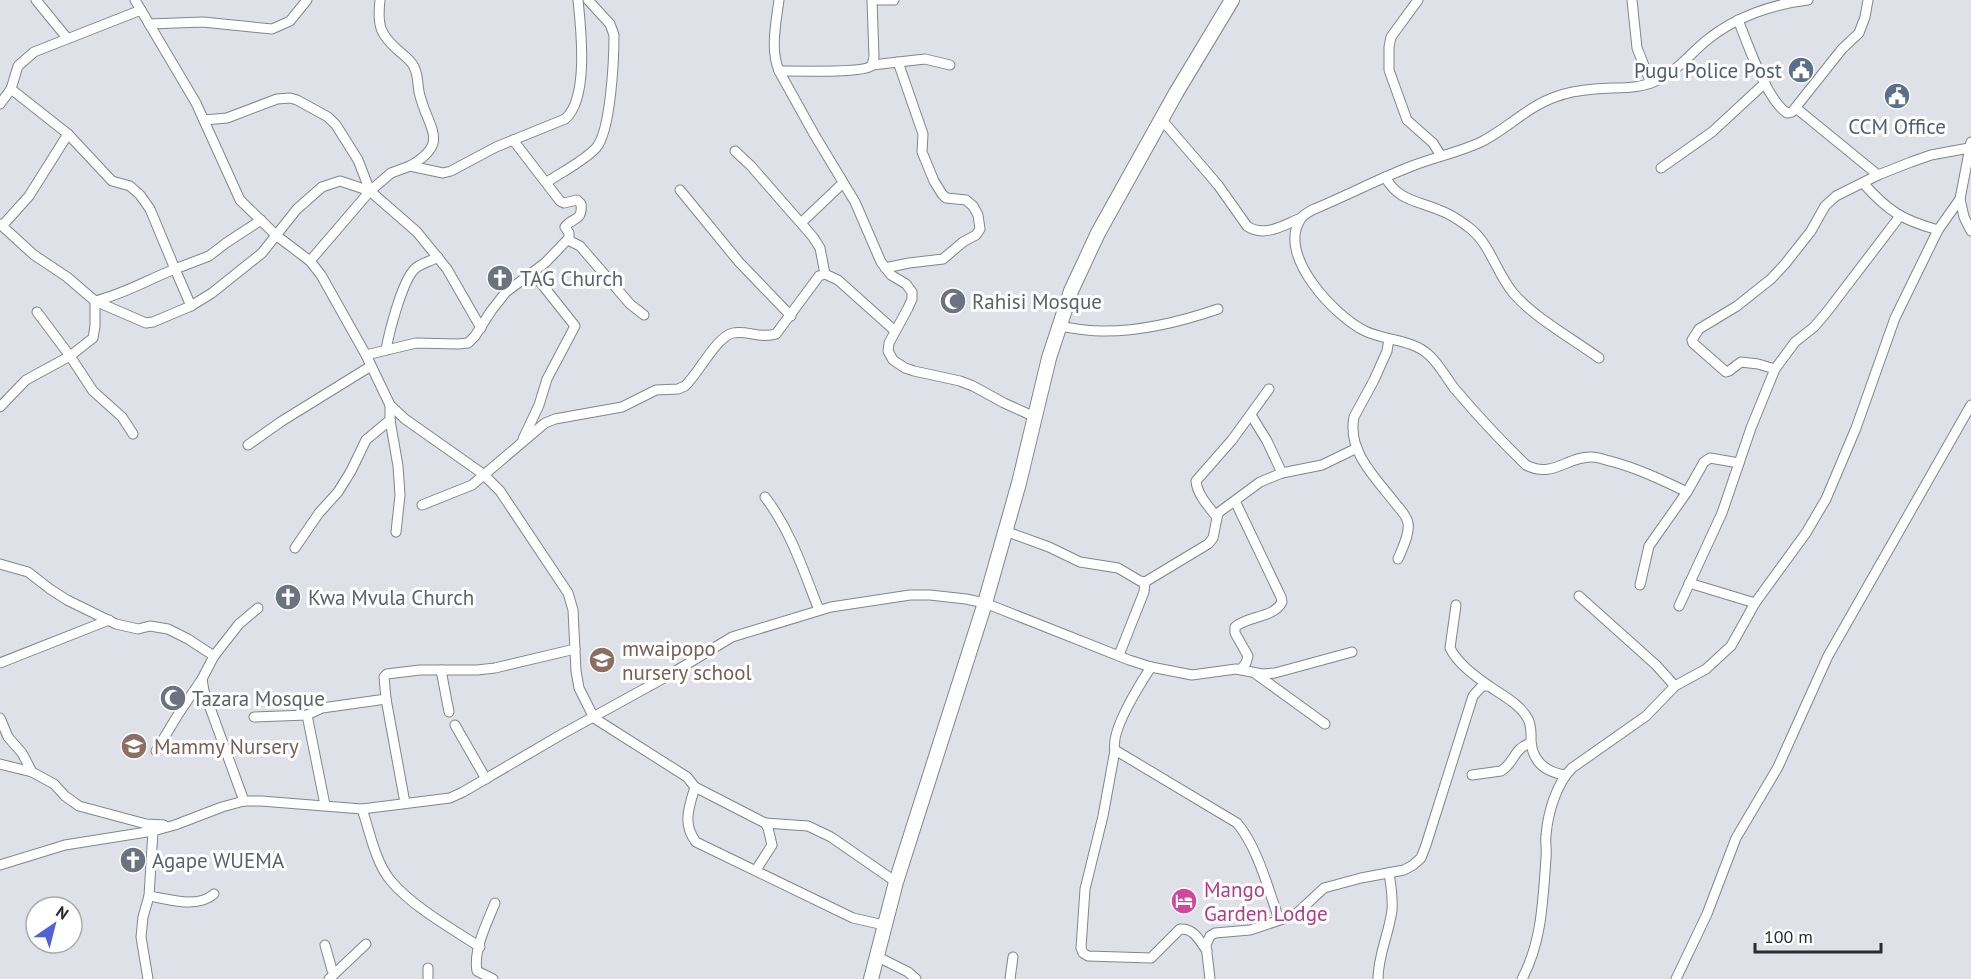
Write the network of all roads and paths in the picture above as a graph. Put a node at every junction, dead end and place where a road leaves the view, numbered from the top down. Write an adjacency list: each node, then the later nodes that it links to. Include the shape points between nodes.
1 (36, 0): 20 (street)
2 (135, 0): 17 (street)
3 (307, 0): 19 (street, via 290,21 272,29 203,22)
4 (380, 0): 37 (street, via 381,31 413,65 433,130 432,148)
5 (578, 0): 33 (street, via 581,73 574,107 565,119)
6 (588, 0): 41 (street, via 615,34 605,129 591,153)
7 (779, 0): 24 (street, via 774,51)
8 (872, 0): 22 (street)
9 (878, 0): 10 (street)
10 (894, 0)
11 (1232, 0): 31 (main road)
12 (1418, 0): 36 (street, via 1391,37 1389,70 1407,120 1433,143)
13 (1632, 0): 25 (street, via 1637,48)
14 (1808, 0): 16 (street)
15 (1868, 0): 29 (street, via 1859,33 1826,67)
16 (1796, 1): 18 (street)
17 (141, 10): 19 (street); 20 (street)
18 (1738, 20): 25 (street); 26 (street)
19 (149, 24): 30 (street)
20 (67, 38): 27 (street, via 23,60 15,70)
21 (898, 62): 22 (street); 23 (street, via 925,60); 58 (street, via 923,134 922,152 934,181 946,198 966,200 974,206 980,229 943,259)
22 (872, 65): 24 (street, via 849,70)
23 (950, 65)
24 (780, 71): 42 (street)
25 (1651, 83): 36 (street, via 1555,97 1480,142)
26 (1765, 83): 29 (street, via 1783,110 1787,113); 38 (street, via 1712,132)
27 (11, 88): 28 (street); 32 (street)
28 (0, 104)
29 (1796, 108): 39 (street)
30 (204, 120): 45 (street, via 227,118 277,99 297,100 323,113 336,125 358,160); 49 (street, via 236,194)
31 (1162, 120): 48 (street, via 1218,185 1247,226 1260,232); 68 (main road, via 1089,252)
32 (68, 134): 51 (street, via 29,196); 59 (street, via 112,181 130,186 140,195 150,209)
33 (513, 140): 37 (street, via 451,171); 41 (street)
34 (1970, 145): 39 (street); 46 (street)
35 (735, 151): 50 (street)
36 (1441, 156): 40 (street)
37 (410, 166): 45 (street, via 391,173)
38 (1661, 168)
39 (1878, 176): 43 (street)
40 (1385, 177): 48 (street); 75 (street, via 1408,200 1440,210 1468,226 1482,239 1514,294)
41 (547, 182): 55 (street, via 560,201 578,200 581,204 580,216 565,227)
42 (843, 183): 50 (street); 58 (street)
43 (1863, 183): 47 (street); 77 (street, via 1828,203 1771,279 1700,328 1692,340 1726,372 1741,362)
44 (680, 190): 67 (street, via 739,262)
45 (370, 191): 54 (street, via 346,182 329,184 297,209); 56 (street, via 409,224); 57 (street)
46 (1960, 199): 52 (street); 53 (street)
47 (1900, 216): 52 (street); 77 (street, via 1826,313 1795,342)
48 (1301, 218): 71 (street, via 1294,239 1296,249 1325,299 1364,331)
49 (261, 220): 54 (street); 59 (street, via 209,256)
50 (802, 222): 61 (street, via 820,249)
51 (1, 225): 62 (street)
52 (1938, 230): 107 (street, via 1895,318 1826,499)
53 (1971, 231)
54 (277, 236): 57 (street); 63 (street, via 262,253)
55 (568, 240): 60 (street); 66 (street, via 580,246)
56 (438, 257): 69 (street); 72 (street, via 413,271 392,322)
57 (310, 261): 73 (street)
58 (885, 268): 70 (street, via 912,292 908,308)
59 (175, 269): 62 (street, via 131,290); 63 (street)
60 (533, 273): 69 (street, via 506,292); 87 (street, via 575,326 547,379)
61 (825, 274): 67 (street, via 815,280); 70 (street, via 837,280)
62 (95, 301): 63 (street, via 146,322); 74 (street, via 93,338)
63 (190, 306)
64 (1218, 309): 68 (street, via 1147,327 1100,331)
65 (37, 312): 74 (street)
66 (644, 315)
67 (791, 315): 87 (street, via 776,334 738,333 725,338 685,386 656,390 622,407 555,419)
68 (1058, 326): 83 (main road)
69 (481, 328): 72 (street, via 464,344 416,343)
70 (894, 331): 83 (street, via 888,351 905,368 967,383)
71 (1389, 339): 88 (street, via 1374,380 1354,417); 92 (street, via 1415,345 1432,357 1454,388 1526,465 1545,471 1592,457 1624,464)
72 (386, 350): 73 (street)
73 (366, 355): 76 (street)
74 (70, 356): 81 (street, via 26,380); 85 (street, via 93,392 122,417)
75 (1599, 358)
76 (371, 366): 79 (street); 86 (street)
77 (1775, 369): 89 (street)
78 (1269, 388): 82 (street)
79 (390, 405): 84 (street); 91 (street)
80 (1971, 405): 175 (street, via 1827,656 1778,767 1736,838 1707,914)
81 (0, 406)
82 (1251, 415): 90 (street); 96 (street, via 1196,481)
83 (1035, 417): 97 (main road)
84 (390, 420): 98 (street, via 400,495); 99 (street, via 366,440 338,492)
85 (133, 434)
86 (248, 445)
87 (520, 445): 91 (street)
88 (1357, 447): 90 (street, via 1322,465); 100 (street, via 1367,471 1408,524)
89 (1739, 463): 92 (street, via 1706,459); 103 (street, via 1722,513)
90 (1282, 473): 94 (street, via 1260,482)
91 (483, 474): 95 (street, via 472,485); 113 (street, via 500,491 568,593)
92 (1687, 492): 104 (street, via 1649,546)
93 (765, 497): 111 (street, via 789,534)
94 (1235, 501): 96 (street); 119 (street, via 1282,602 1275,611 1235,627 1248,656)
95 (422, 505)
96 (1216, 516): 102 (street, via 1213,538 1208,544)
97 (1005, 531): 102 (street, via 1080,562 1118,568); 106 (main road)
98 (396, 532)
99 (295, 548)
100 (1398, 559)
101 (0, 564): 112 (street, via 28,572 50,590)
102 (1145, 582): 115 (street)
103 (1689, 583): 107 (street); 109 (street)
104 (1640, 585)
105 (1579, 596): 124 (street)
106 (985, 603): 111 (street, via 950,596 910,595); 115 (street); 152 (main road)
107 (1755, 603): 124 (street, via 1731,646 1706,669)
108 (1456, 605): 123 (street, via 1450,648)
109 (1678, 606)
110 (258, 608): 116 (street, via 239,624)
111 (819, 610): 130 (street, via 732,637)
112 (109, 620): 116 (street, via 138,629 168,629); 117 (street)
113 (575, 650): 120 (street, via 495,668); 130 (street, via 579,688)
114 (1352, 652): 121 (street, via 1275,673)
115 (1119, 655): 118 (street)
116 (214, 656): 122 (street)
117 (0, 663)
118 (1151, 667): 119 (street, via 1192,675); 134 (street, via 1118,729)
119 (1241, 669): 121 (street)
120 (441, 670): 125 (street, via 385,675); 126 (street)
121 (1256, 674): 131 (street)
122 (202, 679): 135 (street); 142 (street)
123 (1489, 686): 133 (street, via 1523,712 1530,725); 151 (street, via 1482,686 1473,696 1421,858 1404,870)
124 (1675, 686): 139 (street, via 1646,716)
125 (386, 699): 127 (street, via 322,708); 143 (street)
126 (448, 712)
127 (307, 715): 128 (street); 144 (street)
128 (254, 717)
129 (0, 718): 137 (street)
130 (594, 718): 140 (street); 141 (street, via 687,777)
131 (1325, 724)
132 (455, 725): 140 (street)
133 (1531, 743): 138 (street, via 1518,749 1501,771); 139 (street, via 1541,765)
134 (1115, 750): 156 (street, via 1237,823 1256,856); 161 (street, via 1085,889 1083,953 1151,957 1180,929 1188,928)
135 (156, 752)
136 (0, 764): 137 (street)
137 (32, 772): 147 (street, via 54,784 79,806 146,824)
138 (1472, 775)
139 (1565, 775): 174 (street, via 1547,827 1539,929)
140 (486, 779): 143 (street, via 450,798)
141 (695, 787): 146 (street); 150 (street, via 687,812 690,834 696,842)
142 (244, 801): 144 (street); 147 (street)
143 (405, 803): 145 (street)
144 (325, 805): 145 (street)
145 (362, 808): 160 (street, via 390,880)
146 (765, 823): 150 (street, via 772,845); 152 (street, via 796,824 831,837)
147 (175, 825): 148 (street)
148 (153, 831): 149 (street, via 65,845); 154 (street)
149 (0, 865)
150 (756, 870): 157 (street, via 853,918)
151 (1389, 873): 156 (street, via 1324,888 1295,915); 173 (street, via 1392,909)
152 (896, 882): 157 (main road)
153 (214, 894): 154 (street, via 195,902)
154 (149, 896): 166 (street, via 141,937)
155 (495, 903): 160 (street)
156 (1279, 919): 161 (street, via 1250,930 1215,933 1207,941)
157 (884, 925): 162 (main road)
158 (366, 944): 165 (street)
159 (325, 945): 165 (street)
160 (480, 947): 168 (street, via 477,971)
161 (1207, 951): 172 (street)
162 (876, 956): 169 (main road); 170 (street)
163 (1013, 957): 171 (street)
164 (428, 968): 167 (street)
165 (332, 976)
166 (148, 979)
167 (428, 979)
168 (493, 979)
169 (871, 979)
170 (916, 979)
171 (1010, 979)
172 (1210, 979)
173 (1378, 979)
174 (1522, 979)
175 (1676, 979)

